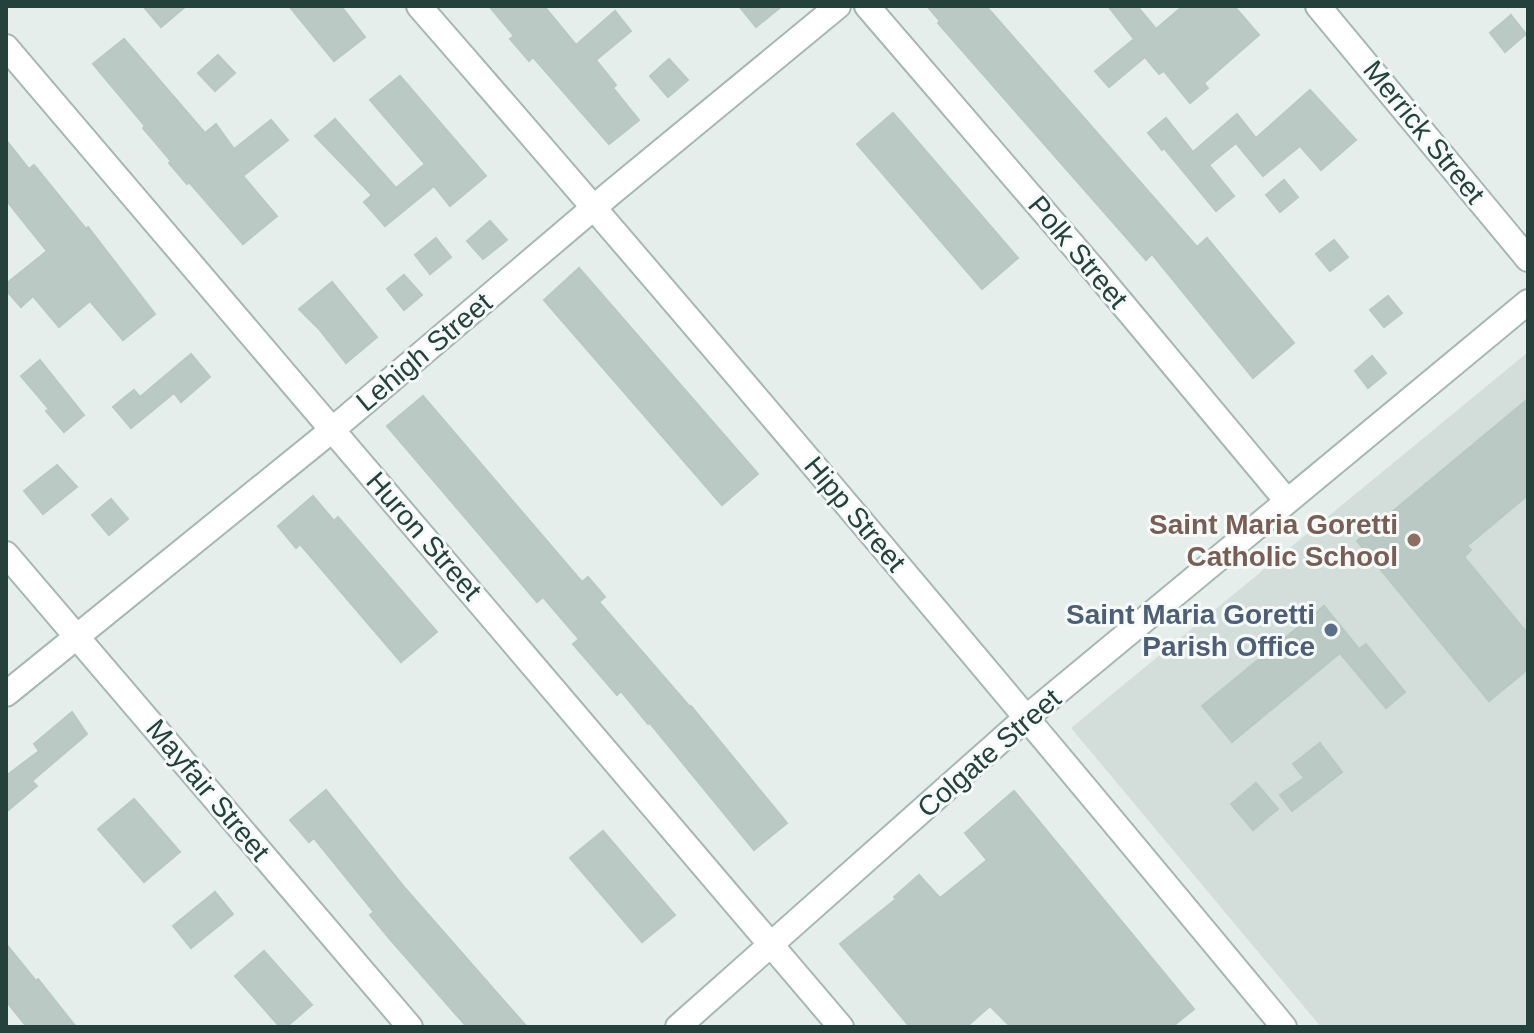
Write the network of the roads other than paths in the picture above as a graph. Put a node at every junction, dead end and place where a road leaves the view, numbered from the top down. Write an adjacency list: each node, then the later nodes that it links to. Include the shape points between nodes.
1 (419, 6): 6 (street, Hipp Street)
2 (838, 6): 6 (street, Lehigh Street)
3 (867, 6): 10 (street, Polk Street)
4 (1318, 6): 7 (street, Merrick Street)
5 (6, 47): 9 (street, Huron Street)
6 (594, 208): 9 (street, Lehigh Street); 14 (street, Hipp Street)
7 (1528, 259)
8 (1528, 302): 10 (street, Colgate Street)
9 (332, 430): 12 (street, Lehigh Street); 15 (street, Huron Street)
10 (1287, 501): 14 (street, Colgate Street)
11 (6, 554): 12 (street, Mayfair Street)
12 (78, 638): 13 (street, Lehigh Street); 16 (street, Mayfair Street)
13 (6, 694)
14 (1027, 717): 15 (street, Colgate Street); 19 (street, Hipp Street)
15 (773, 945): 17 (street, Colgate Street); 18 (street, Huron Street)
16 (410, 1027)
17 (678, 1027)
18 (841, 1027)
19 (1284, 1027)

